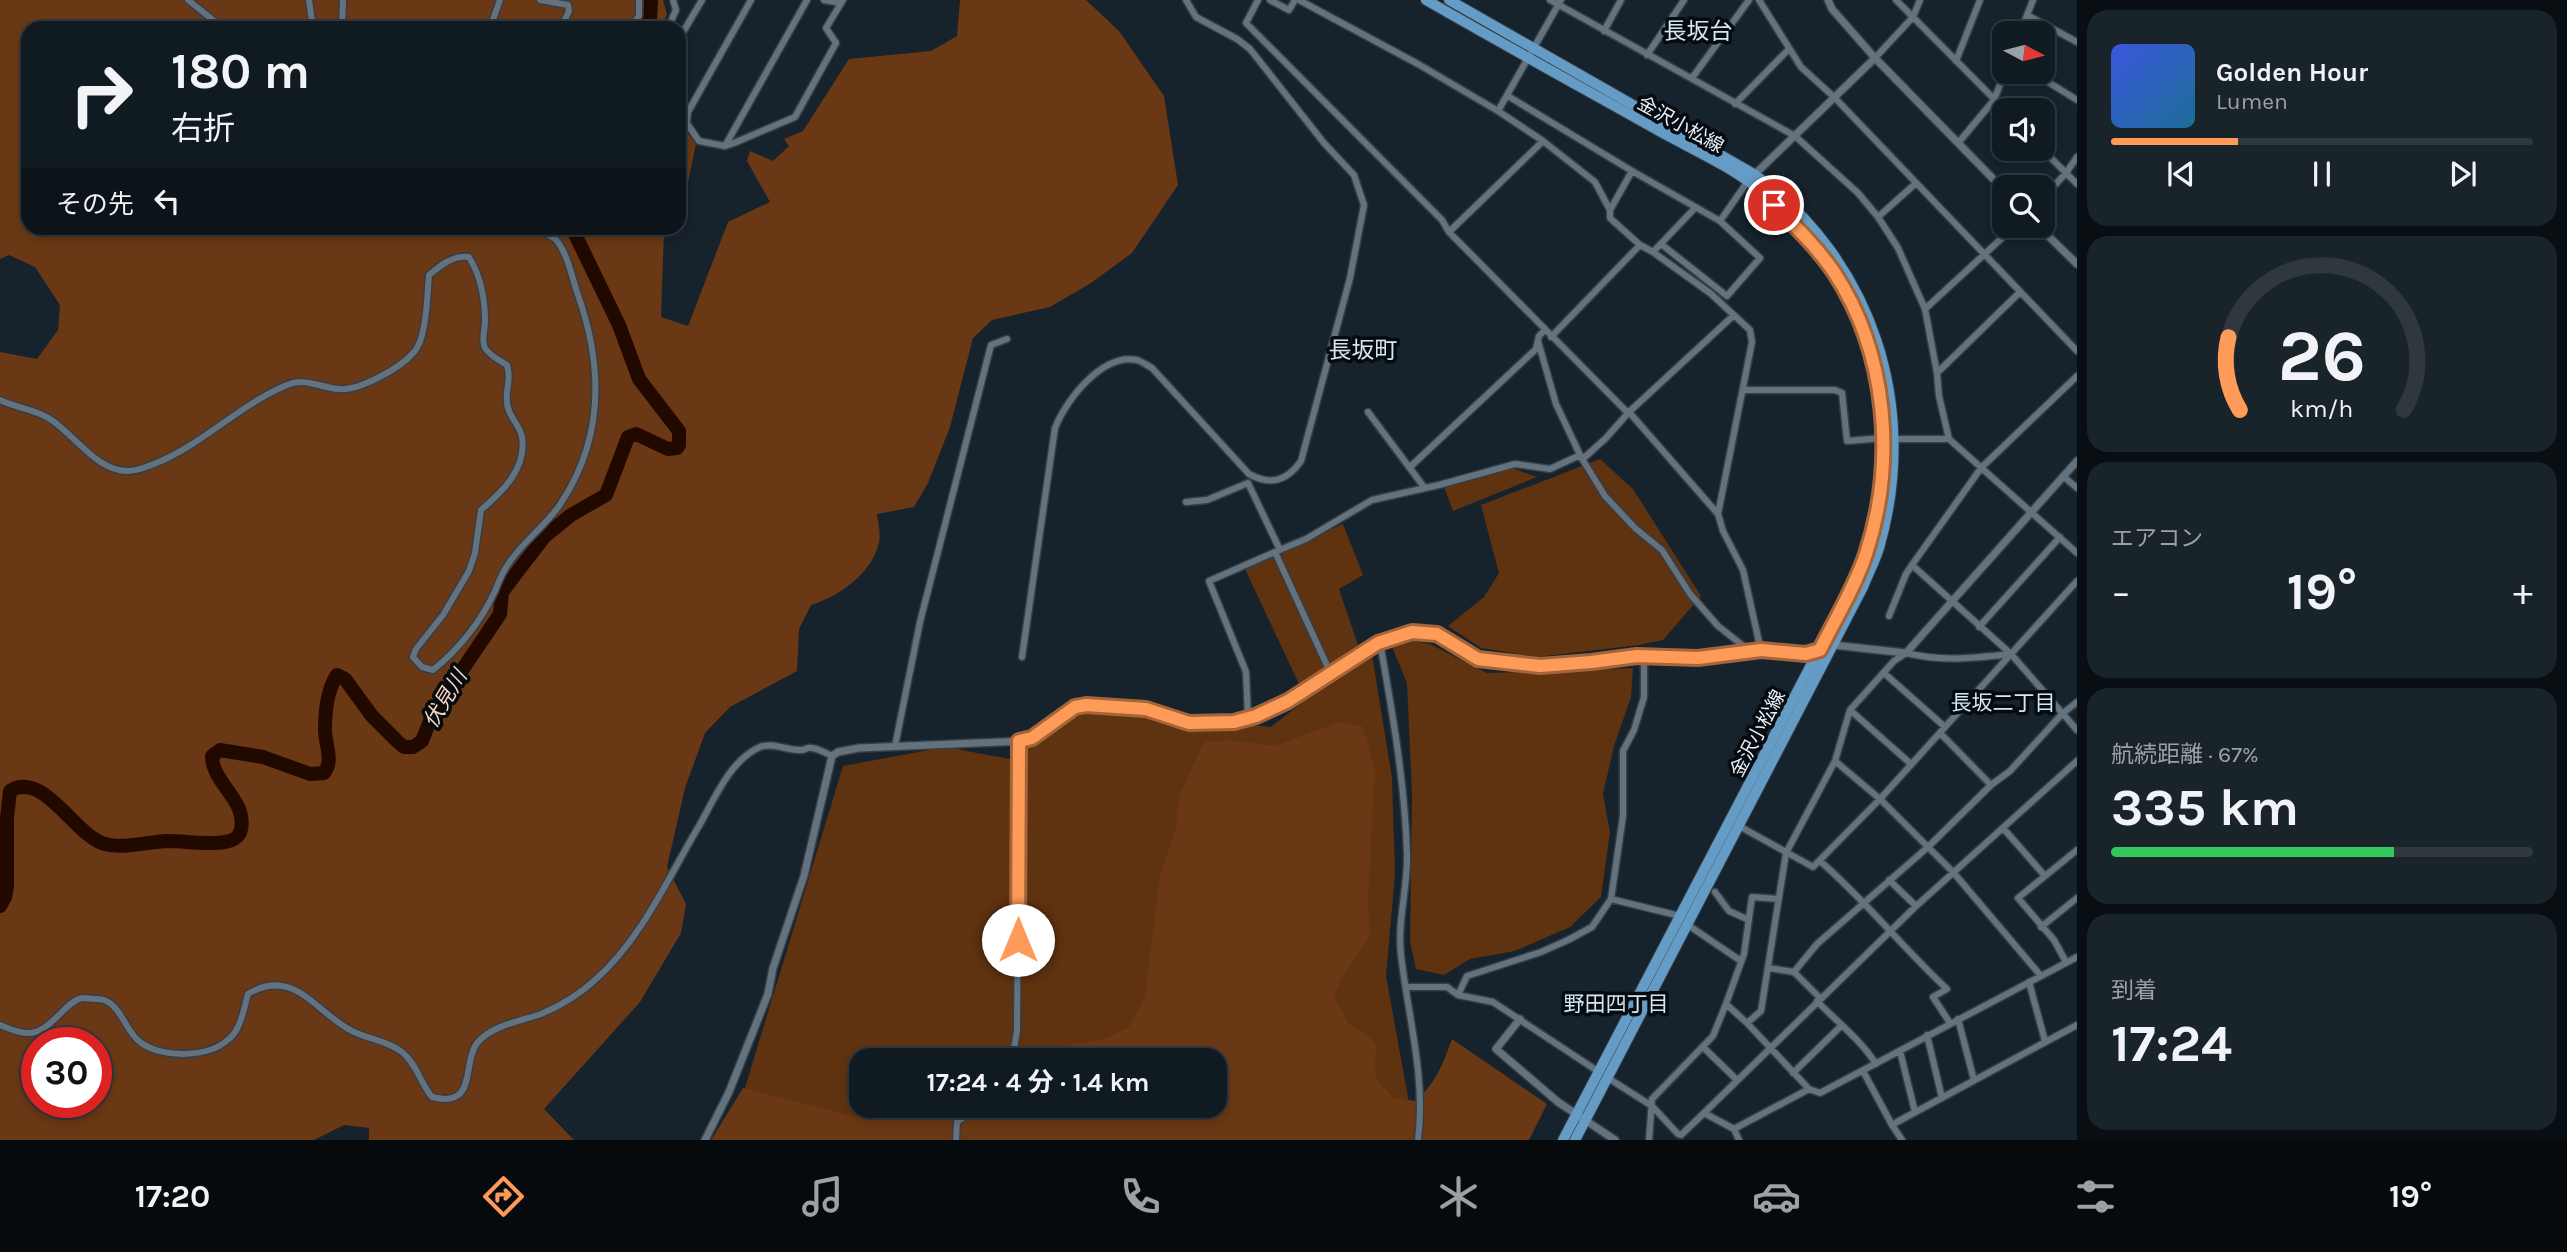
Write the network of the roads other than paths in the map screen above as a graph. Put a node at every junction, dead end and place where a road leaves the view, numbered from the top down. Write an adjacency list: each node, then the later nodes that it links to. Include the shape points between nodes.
1 (188, 0): 32 (street)
2 (309, 0): 33 (street)
3 (343, 0): 34 (street)
4 (500, 0): 35 (street)
5 (540, 0): 36 (street, via 568,5)
6 (639, 0): 37 (street)
7 (673, 0): 38 (street, via 676,10)
8 (702, 0): 40 (street)
9 (751, 0): 58 (street)
10 (807, 0): 62 (street)
11 (824, 0): 28 (street)
12 (1186, 0): 127 (street, via 1196,17 1250,49 1354,175 1364,205 1350,278 1301,461 1281,480 1267,481 1250,474 1139,360 1111,363 1077,391 1061,410 1055,428)
13 (1258, 0): 76 (street, via 1247,23)
14 (1270, 0): 15 (street, via 1289,10)
15 (1297, 0): 57 (street, via 1369,35)
16 (1426, 0): 46 (main road, 金沢小松線)
17 (1449, 0): 43 (main road, 金沢小松線)
18 (1549, 0): 29 (street)
19 (1620, 0): 41 (street)
20 (1684, 0): 45 (street)
21 (1749, 0): 49 (street)
22 (1759, 0): 44 (street)
23 (1828, 0): 47 (street)
24 (1896, 0): 31 (street)
25 (1920, 0): 31 (street)
26 (1980, 0): 48 (street)
27 (2033, 0): 30 (street)
28 (842, 2): 62 (street, via 826,27 835,43 795,117)
29 (1560, 3): 41 (street); 43 (street)
30 (2027, 15): 39 (street); 42 (street)
31 (1913, 17): 47 (street); 48 (street)
32 (214, 21)
33 (312, 21)
34 (342, 21)
35 (492, 21)
36 (564, 21)
37 (635, 21)
38 (671, 21)
39 (2025, 21)
40 (686, 27)
41 (1604, 31): 45 (street)
42 (2077, 42)
43 (1535, 48): 46 (street); 68 (main road, 金沢小松線)
44 (1788, 50): 52 (street); 56 (street)
45 (1647, 55): 49 (street)
46 (1529, 58): 51 (street); 68 (main road, 金沢小松線)
47 (1875, 58): 52 (street); 61 (street)
48 (1956, 61): 53 (street)
49 (1692, 78): 56 (street)
50 (2051, 84): 54 (street)
51 (1508, 96): 57 (street); 65 (street)
52 (1835, 98): 59 (street); 69 (street)
53 (1992, 98)
54 (2077, 100)
55 (1992, 102): 61 (street)
56 (1735, 104): 59 (street)
57 (1498, 111): 60 (street)
58 (687, 121): 62 (street, via 699,141)
59 (1795, 136): 68 (street); 74 (street)
60 (1543, 141): 73 (street, via 1595,182); 76 (street)
61 (1959, 142): 67 (street)
62 (725, 146)
63 (2077, 156): 66 (street)
64 (2054, 161): 66 (street)
65 (1632, 172): 72 (street); 73 (street)
66 (2066, 173): 70 (street); 71 (street)
67 (1992, 177)
68 (1751, 178): 75 (street); 99 (main road, 金沢小松線, via 1805,236 1834,273 1851,305 1875,370)
69 (1915, 184): 74 (street); 83 (street)
70 (2077, 184)
71 (2055, 185)
72 (1695, 208): 75 (street); 80 (street)
73 (1610, 210): 81 (street, via 1610,218)
74 (1878, 217): 86 (street, via 1898,248)
75 (1720, 220): 80 (street, via 1759,258 1727,296)
76 (1450, 232): 88 (street)
77 (548, 235): 96 (street, via 563,252 594,355 592,435 560,505 509,562 457,650 433,670 413,657 416,649 469,571 481,510 499,494 520,461 522,438 506,404 510,376 507,365 483,345 481,290 469,257 446,262 429,275 421,340 416,351 390,370 346,389 288,384 186,449 141,469 124,471 107,465 48,417)
78 (2001, 238): 83 (street)
79 (2050, 238): 84 (street)
80 (1661, 244): 82 (street)
81 (1640, 245): 82 (street); 89 (street)
82 (1653, 252): 87 (street)
83 (1983, 254): 85 (street); 86 (street)
84 (2077, 264)
85 (2020, 292): 92 (street); 93 (street)
86 (1925, 309): 93 (street)
87 (1734, 315): 95 (street, via 1750,330 1752,342); 98 (street)
88 (1545, 331): 89 (street); 91 (street)
89 (1550, 337): 98 (street)
90 (1007, 339): 138 (street, via 991,345 920,622)
91 (1538, 341): 101 (street, via 1556,404); 103 (street, via 1536,349)
92 (2077, 351)
93 (1937, 373): 100 (street)
94 (2077, 376): 104 (street)
95 (1743, 390): 99 (street, via 1835,390 1842,393 1847,441); 110 (street)
96 (0, 400)
97 (1368, 412): 103 (street)
98 (1629, 412): 101 (street); 110 (street)
99 (1889, 439): 100 (street); 120 (main road, 金沢小松線, via 1893,472 1879,550); 122 (main road, 金沢小松線, via 1869,543)
100 (1949, 439): 104 (street)
101 (1581, 457): 106 (street, via 1550,469 1515,464); 123 (street, via 1605,496 1662,550 1690,594)
102 (2077, 461): 105 (street)
103 (1409, 467): 106 (street)
104 (1981, 468): 109 (street); 114 (street)
105 (2063, 476): 107 (street); 109 (street)
106 (1424, 487): 112 (street, via 1372,500)
107 (2077, 488)
108 (1186, 502): 112 (street, via 1207,500 1248,483)
109 (2031, 512): 111 (street); 116 (street)
110 (1718, 514): 121 (street, via 1743,570)
111 (2060, 537): 113 (street); 118 (street)
112 (1277, 551): 128 (street); 133 (street, via 1209,580 1246,672)
113 (2077, 553)
114 (1912, 565): 116 (street); 117 (street)
115 (2077, 581): 125 (street)
116 (1951, 600): 118 (street); 124 (street)
117 (1889, 616)
118 (1979, 626): 125 (street)
119 (1378, 643): 126 (street, via 1412,632 1437,634 1478,659 1540,666); 128 (street); 172 (street, via 1401,777 1407,855 1399,933)
120 (1833, 645): 122 (street); 124 (street); 145 (main road, 金沢小松線)
121 (1761, 650): 122 (street, via 1806,654); 123 (street)
122 (1820, 650): 160 (main road, 金沢小松線)
123 (1751, 652): 126 (street, via 1698,658)
124 (1906, 653): 125 (street, via 1929,659); 129 (street)
125 (2011, 654): 132 (street); 134 (street)
126 (1654, 656): 156 (street, via 1644,662 1644,697 1623,751 1623,816)
127 (1022, 657)
128 (1330, 672): 133 (street, via 1276,708)
129 (1884, 673): 131 (street); 134 (street)
130 (2077, 702): 132 (street)
131 (1850, 710): 140 (street); 142 (street)
132 (2063, 714): 135 (street); 143 (street, via 2010,771)
133 (1248, 718): 137 (street, via 1189,723 1146,709 1086,705 1075,707 1032,738)
134 (1945, 727): 136 (street)
135 (2077, 730)
136 (1940, 733): 142 (street); 143 (street)
137 (1019, 741): 138 (street); 186 (street)
138 (895, 746): 139 (street, via 847,749)
139 (832, 756): 180 (street, via 811,748 769,745 746,755 719,791 638,929 605,971 565,1002 504,1026 478,1042 468,1078 453,1098 432,1097 400,1050 348,1030 291,987 248,994 231,1038 201,1052 155,1052 134,1037 115,1006 104,999 72,1002 46,1028 33,1034); 205 (street, via 804,876 768,994)
140 (1835, 761): 144 (street); 149 (street)
141 (2077, 761): 146 (street)
142 (1911, 764): 144 (street)
143 (1990, 785): 147 (street)
144 (1880, 799): 147 (street); 150 (street)
145 (1739, 826): 149 (street); 162 (main road, 金沢小松線)
146 (2003, 828): 151 (street); 152 (street)
147 (1928, 847): 151 (street); 153 (street)
148 (2077, 850): 152 (street)
149 (1786, 853): 150 (street, via 1814,867); 157 (street)
150 (1821, 861): 158 (street)
151 (1953, 872): 159 (street); 170 (street)
152 (2045, 876): 163 (street, via 2018,898)
153 (1889, 880): 158 (street); 159 (street)
154 (1715, 892): 161 (street, via 1729,911)
155 (2077, 898): 163 (street)
156 (1611, 899): 160 (street); 173 (street, via 1591,928 1541,953 1467,976)
157 (1779, 899): 161 (street, via 1752,897); 168 (street)
158 (1865, 902): 164 (street); 169 (street, via 1816,944)
159 (1916, 906): 164 (street)
160 (1681, 916): 192 (main road, 金沢小松線)
161 (1749, 920): 166 (street)
162 (1688, 925): 166 (street); 192 (main road, 金沢小松線)
163 (2041, 927): 167 (street)
164 (1891, 930): 174 (street); 179 (street, via 1947,989 1933,997)
165 (2077, 957): 167 (street)
166 (1741, 961): 175 (street)
167 (2066, 962): 170 (street)
168 (1769, 968): 169 (street); 178 (street, via 1761,1012)
169 (1794, 972): 174 (street)
170 (2040, 976): 171 (street)
171 (2029, 982): 176 (street); 184 (street)
172 (1406, 987): 173 (street, via 1447,987); 207 (street, via 1420,1082)
173 (1458, 995): 177 (street, via 1493,1002)
174 (1819, 999): 182 (street); 185 (street)
175 (1726, 1004): 178 (street); 187 (street)
176 (1958, 1018): 179 (street); 194 (street)
177 (1520, 1019): 192 (street); 200 (street, via 1496,1049)
178 (1747, 1023): 185 (street)
179 (1950, 1023): 183 (street)
180 (0, 1025)
181 (2077, 1025): 184 (street)
182 (1841, 1026): 189 (street); 191 (street)
183 (1927, 1035): 188 (street); 196 (street)
184 (2045, 1041): 194 (street)
185 (1769, 1047): 191 (street); 193 (street)
186 (1014, 1048)
187 (1704, 1048): 193 (street); 197 (street, via 1652,1099)
188 (1900, 1051): 189 (street); 198 (street)
189 (1876, 1064): 190 (street)
190 (1863, 1071): 195 (street, via 1820,1093); 202 (street)
191 (1793, 1073): 195 (street)
192 (1604, 1075): 197 (street); 200 (main road, 金沢小松線)
193 (1737, 1080): 199 (street)
194 (1974, 1080): 196 (street)
195 (1809, 1089): 203 (street)
196 (1942, 1098): 198 (street)
197 (1652, 1106): 204 (street); 211 (street)
198 (1915, 1112): 202 (street)
199 (1704, 1113): 203 (street); 204 (street)
200 (1581, 1117): 208 (main road, 金沢小松線); 209 (main road, 金沢小松線); 210 (street)
201 (962, 1118): 206 (street, via 957,1122)
202 (1892, 1125): 213 (street)
203 (1734, 1129): 212 (street)
204 (1679, 1137)
205 (705, 1140)
206 (956, 1140)
207 (1418, 1140)
208 (1563, 1140)
209 (1575, 1140)
210 (1615, 1140)
211 (1649, 1140)
212 (1739, 1140)
213 (1902, 1140)

